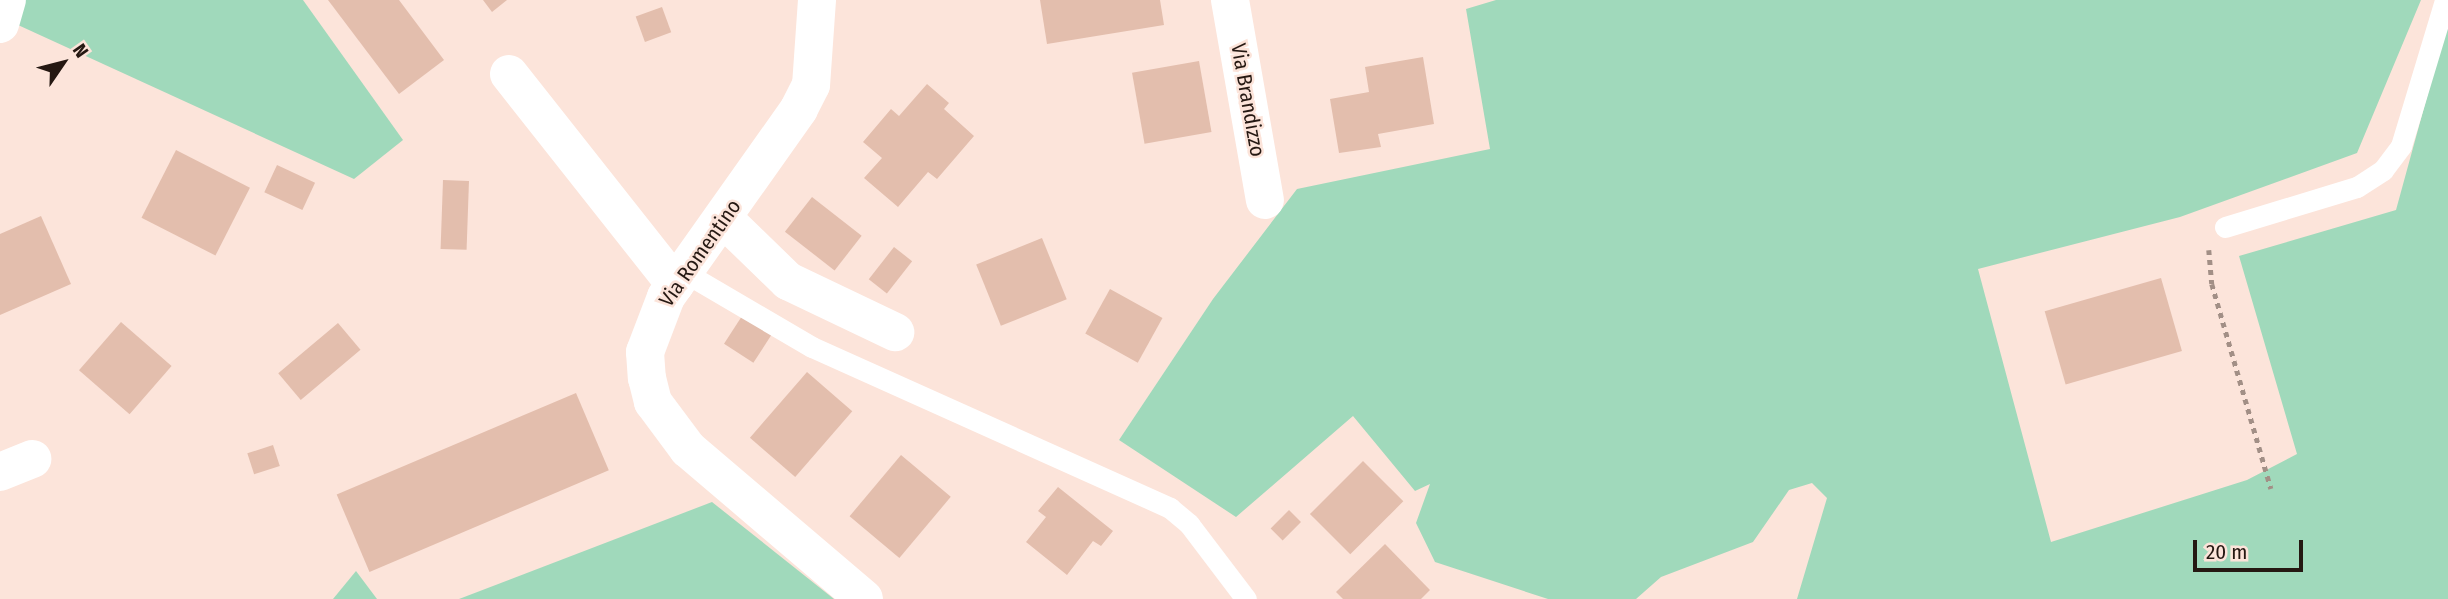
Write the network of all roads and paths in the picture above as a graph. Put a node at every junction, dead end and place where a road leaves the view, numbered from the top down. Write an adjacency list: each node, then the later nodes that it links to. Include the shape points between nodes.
1 (7, 0): 5 (street)
2 (817, 0): 8 (street, Via Romentino, via 811,85)
3 (1230, 0): 7 (street, Via Brandizzo)
4 (2445, 0): 9 (lane, via 2401,146 2384,170 2357,187)
5 (0, 24)
6 (509, 74): 10 (street)
7 (1265, 200)
8 (723, 218): 10 (street, Via Romentino); 11 (street, via 788,281)
9 (2225, 227): 12 (path, via 2210,244 2209,271)
10 (679, 278): 13 (street, Via Romentino, via 652,326 645,352 653,402 688,449); 14 (lane, via 812,347 1170,508 1194,530)
11 (895, 332)
12 (2271, 489)
13 (864, 599)
14 (1246, 599)

